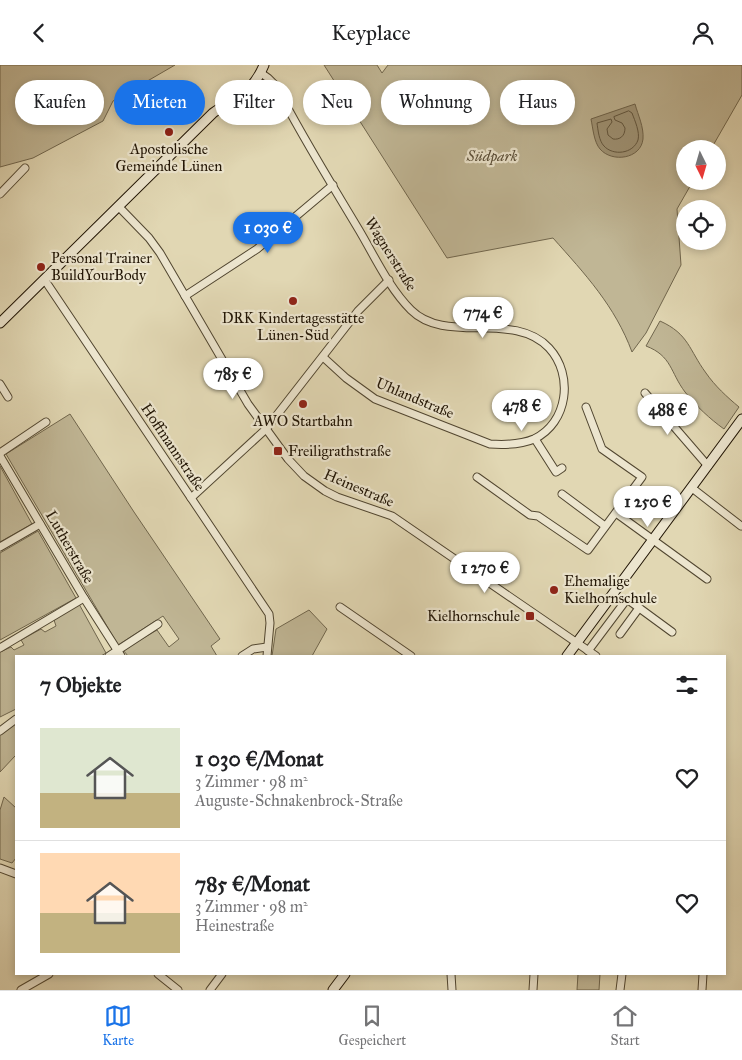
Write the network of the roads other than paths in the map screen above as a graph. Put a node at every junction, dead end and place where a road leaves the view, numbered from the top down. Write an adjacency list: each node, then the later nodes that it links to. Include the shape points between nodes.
1 (262, 69): 3 (street, Wagnerstraße, via 276,86); 5 (street, via 250,88 213,113)
2 (25, 167): 4 (street)
3 (332, 185): 7 (street, Wagnerstraße); 8 (street, via 257,249)
4 (0, 194)
5 (118, 206): 6 (street); 8 (street, Heinestraße, via 149,238)
6 (44, 279): 9 (street); 27 (street, Hoffmannstraße)
7 (389, 280): 10 (street, via 358,311); 16 (street, Wagnerstraße, via 406,305 428,321 518,331 548,347 558,361 564,385 563,404)
8 (184, 295): 18 (street, Heinestraße)
9 (0, 323)
10 (323, 357): 18 (street); 20 (street, Uhlandstraße, via 367,394 398,409 490,444 519,444)
11 (0, 384): 13 (street)
12 (645, 393): 22 (street)
13 (8, 397)
14 (586, 407): 28 (street, via 602,449 642,477)
15 (742, 419): 19 (street)
16 (556, 420): 20 (street, Uhlandstraße)
17 (46, 422): 21 (street, Lutherstraße)
18 (266, 429): 27 (street); 41 (street, Heinestraße, via 288,459 314,484 337,497 392,516)
19 (739, 429): 22 (street)
20 (535, 439): 23 (street, via 556,472)
21 (0, 455): 29 (street, Lutherstraße)
22 (708, 466): 25 (street)
23 (562, 468)
24 (477, 477): 30 (street, via 530,515 538,516 588,550)
25 (692, 488): 31 (street); 32 (street)
26 (562, 494): 30 (street)
27 (191, 498): 42 (street, Hoffmannstraße, via 269,614)
28 (616, 513): 30 (street); 32 (street)
29 (40, 524): 33 (street); 35 (street, Lutherstraße)
30 (605, 526)
31 (741, 526)
32 (653, 541): 34 (street); 41 (street)
33 (0, 547)
34 (707, 579)
35 (84, 598): 43 (street); 45 (street, Lutherstraße)
36 (340, 607): 48 (street)
37 (639, 608): 39 (street); 40 (street); 44 (street, via 627,599)
38 (158, 624): 45 (street)
39 (672, 632)
40 (620, 634)
41 (576, 643): 44 (street, Heinestraße); 49 (street)
42 (267, 647): 46 (street, via 253,649); 47 (street, Hoffmannstraße)
43 (0, 648)
44 (588, 651): 50 (street, Heinestraße)
45 (119, 653)
46 (244, 655)
47 (267, 655)
48 (410, 655)
49 (568, 655)
50 (594, 655)
51 (15, 720): 52 (street)
52 (0, 730)
53 (0, 868): 54 (street)
54 (15, 871)
55 (47, 975): 64 (street)
56 (159, 975): 63 (street)
57 (221, 975): 65 (street)
58 (344, 975): 66 (street)
59 (451, 975): 67 (street)
60 (534, 975): 68 (street)
61 (622, 975): 69 (street)
62 (704, 975): 70 (street)
63 (174, 989)
64 (21, 990)
65 (210, 990)
66 (333, 990)
67 (452, 990)
68 (533, 990)
69 (620, 990)
70 (702, 990)

